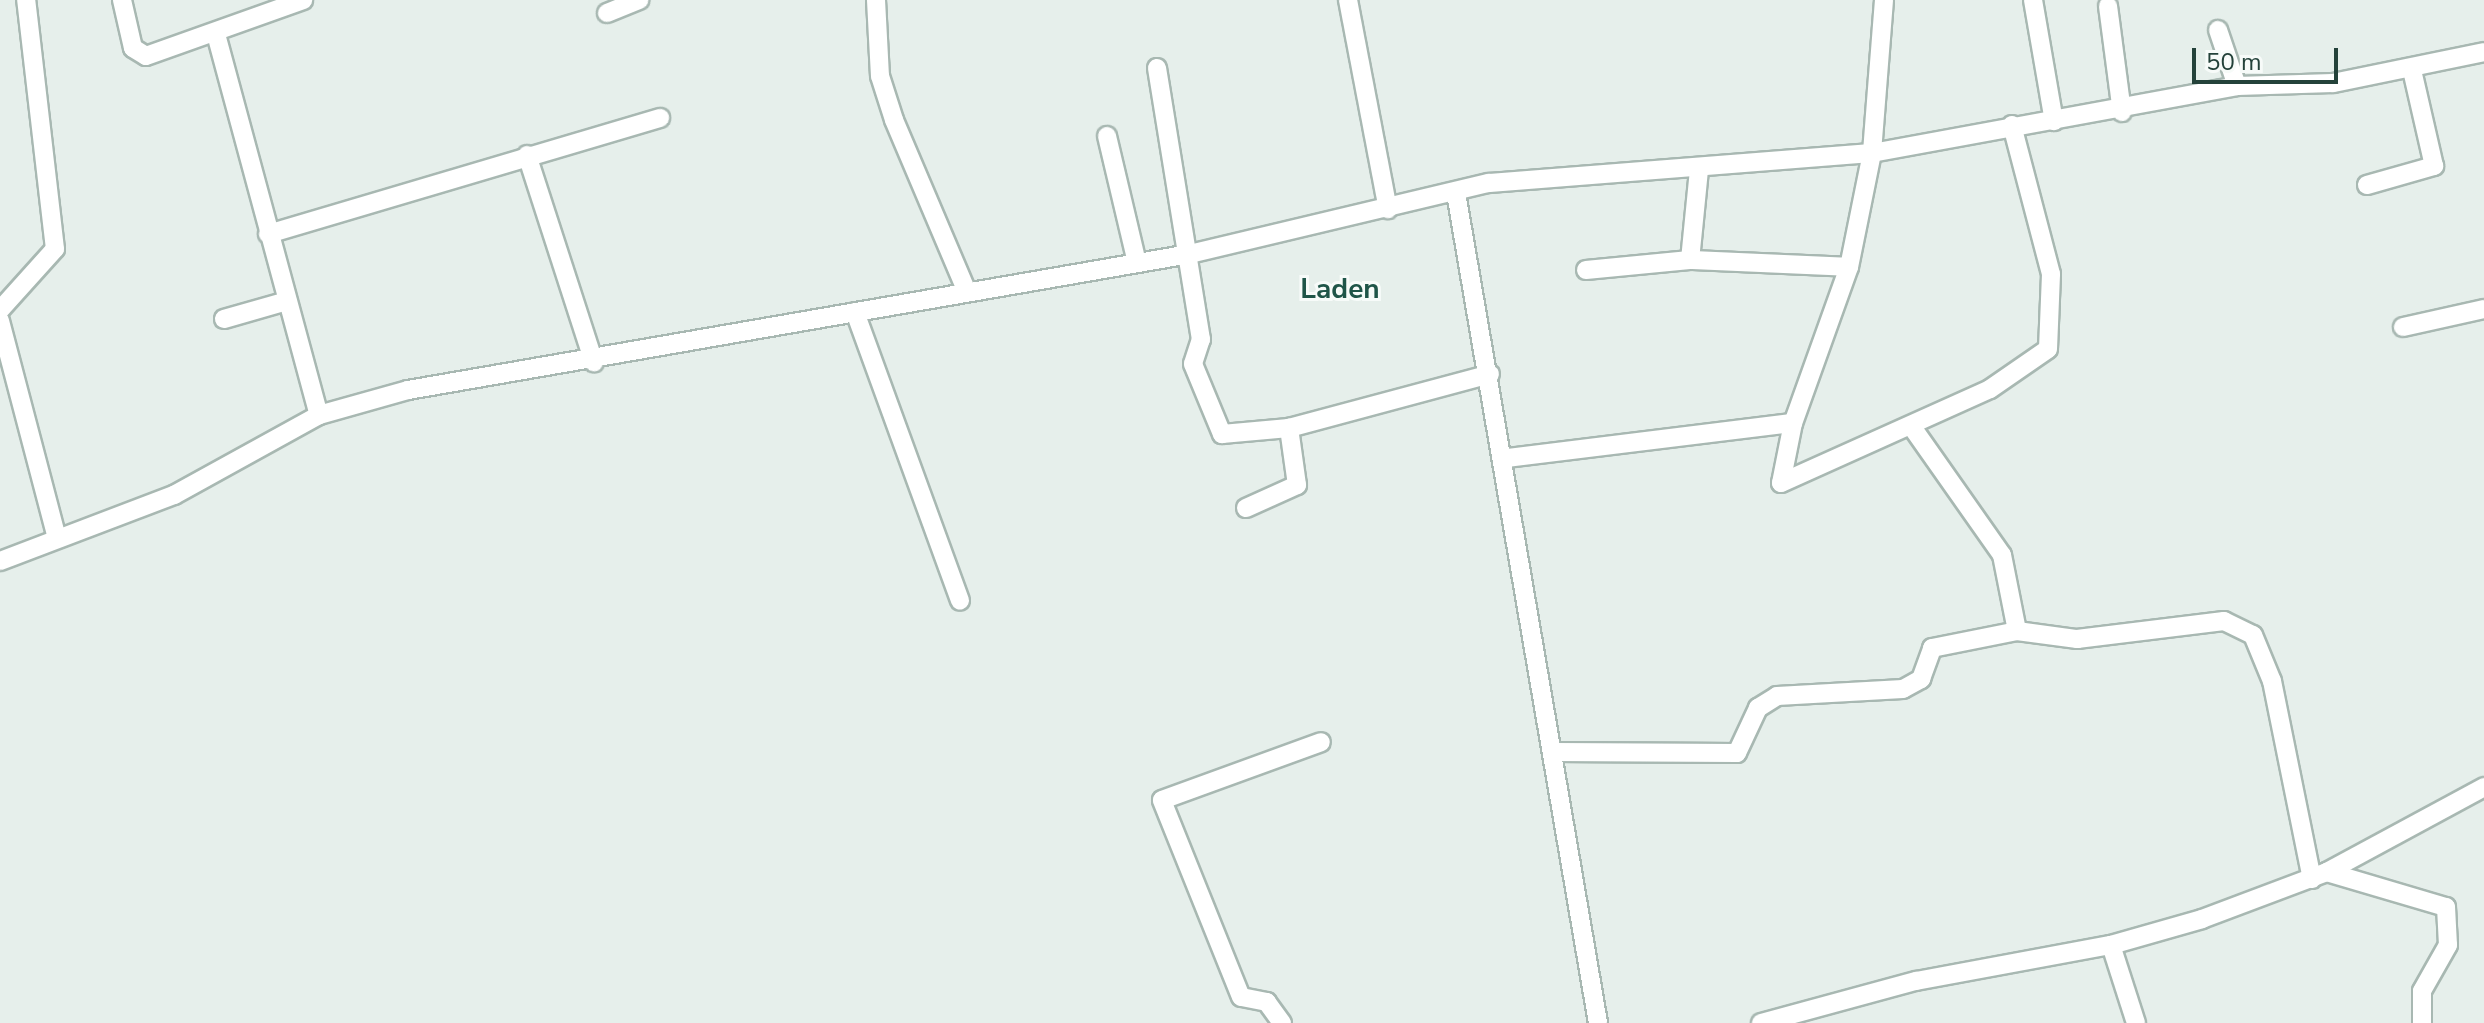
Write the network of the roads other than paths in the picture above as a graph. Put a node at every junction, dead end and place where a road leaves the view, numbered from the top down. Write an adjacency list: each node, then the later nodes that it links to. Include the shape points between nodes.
1 (26, 0): 37 (street, via 56,239 46,265)
2 (122, 0): 12 (street, via 138,56)
3 (303, 0): 12 (street)
4 (640, 0): 10 (street)
5 (876, 0): 34 (street, via 880,76)
6 (1348, 0): 27 (street)
7 (1884, 0): 22 (street)
8 (2033, 0): 19 (street)
9 (2108, 6): 17 (street)
10 (607, 13)
11 (2218, 30): 16 (street)
12 (216, 34): 28 (street)
13 (2484, 52): 15 (street)
14 (1157, 68): 29 (street)
15 (2412, 70): 16 (street, via 2310,85); 25 (street, via 2434,166)
16 (2237, 86): 17 (street)
17 (2122, 112): 19 (street)
18 (660, 118): 23 (street)
19 (2054, 121): 20 (street)
20 (2012, 125): 22 (street); 46 (street, via 2051,274 2048,349 2037,362)
21 (1107, 136): 31 (street)
22 (1872, 153): 24 (street); 32 (street)
23 (527, 155): 28 (street); 42 (street)
24 (1699, 170): 26 (street, via 1523,178); 30 (street)
25 (2367, 185)
26 (1456, 193): 27 (street); 43 (street)
27 (1388, 209): 29 (street)
28 (268, 234): 35 (street)
29 (1190, 254): 31 (street); 47 (street, via 1201,339 1193,364 1220,431 1229,438)
30 (1690, 260): 32 (street); 33 (street)
31 (1137, 263): 34 (street)
32 (1849, 267): 45 (street)
33 (1586, 270)
34 (967, 292): 38 (street)
35 (287, 301): 39 (street); 44 (street)
36 (2484, 309): 41 (street)
37 (0, 310)
38 (855, 312): 42 (street); 52 (street)
39 (224, 319)
40 (0, 321): 50 (street)
41 (2403, 327)
42 (594, 362): 44 (street, via 408,390)
43 (1490, 374): 47 (street); 48 (street)
44 (319, 415): 50 (street, via 174,495)
45 (1793, 423): 46 (street, via 1783,484); 48 (street)
46 (1912, 427): 53 (street, via 2002,555)
47 (1289, 428): 49 (street, via 1297,485)
48 (1507, 458): 55 (street)
49 (1246, 508)
50 (57, 538): 51 (street)
51 (0, 561)
52 (960, 600)
53 (2017, 631): 55 (street, via 1932,648 1921,679 1903,689 1777,696 1758,708 1737,753); 57 (street, via 2077,639 2224,621 2253,635 2272,681)
54 (1321, 742): 59 (street, via 1162,800 1241,997 1267,1002)
55 (1554, 752): 60 (street)
56 (2484, 787): 57 (street)
57 (2320, 875): 58 (street); 63 (street, via 2446,907 2448,945 2422,991)
58 (2111, 945): 61 (street, via 1916,981); 62 (street)
59 (1282, 1023)
60 (1598, 1023)
61 (1761, 1023)
62 (2136, 1023)
63 (2422, 1023)

